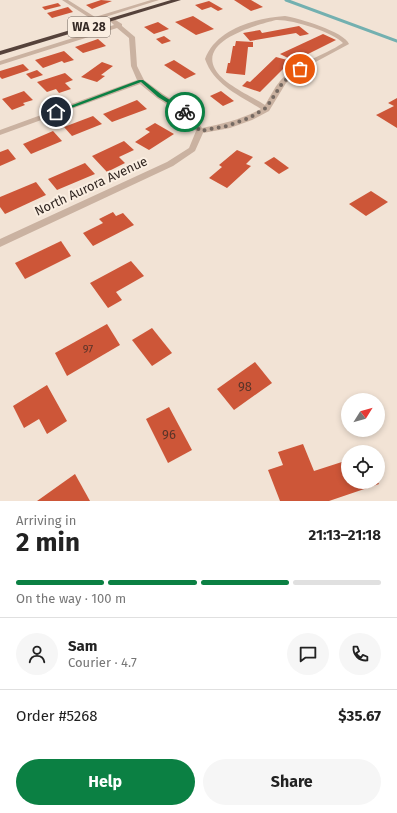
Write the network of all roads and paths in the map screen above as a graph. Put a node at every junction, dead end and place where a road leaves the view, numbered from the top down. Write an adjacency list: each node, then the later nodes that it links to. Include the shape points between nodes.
1 (65, 0): 5 (lane)
2 (156, 0): 5 (lane)
3 (178, 0): 4 (highway, WA 28)
4 (112, 20): 5 (highway, WA 28); 6 (street)
5 (97, 21): 7 (highway, WA 28)
6 (120, 25): 8 (street); 9 (street, via 132,37 134,66)
7 (0, 53)
8 (0, 63)
9 (141, 81): 11 (street, via 188,114); 12 (street)
10 (266, 108): 10 (street, via 283,82 308,64 346,44 345,40 332,33 285,18 240,29 218,42 208,58 212,69 224,81); 11 (street, via 227,126)
11 (200, 131): 13 (street, North Aurora Avenue, via 192,149 170,164)
12 (0, 133)
13 (0, 243)

